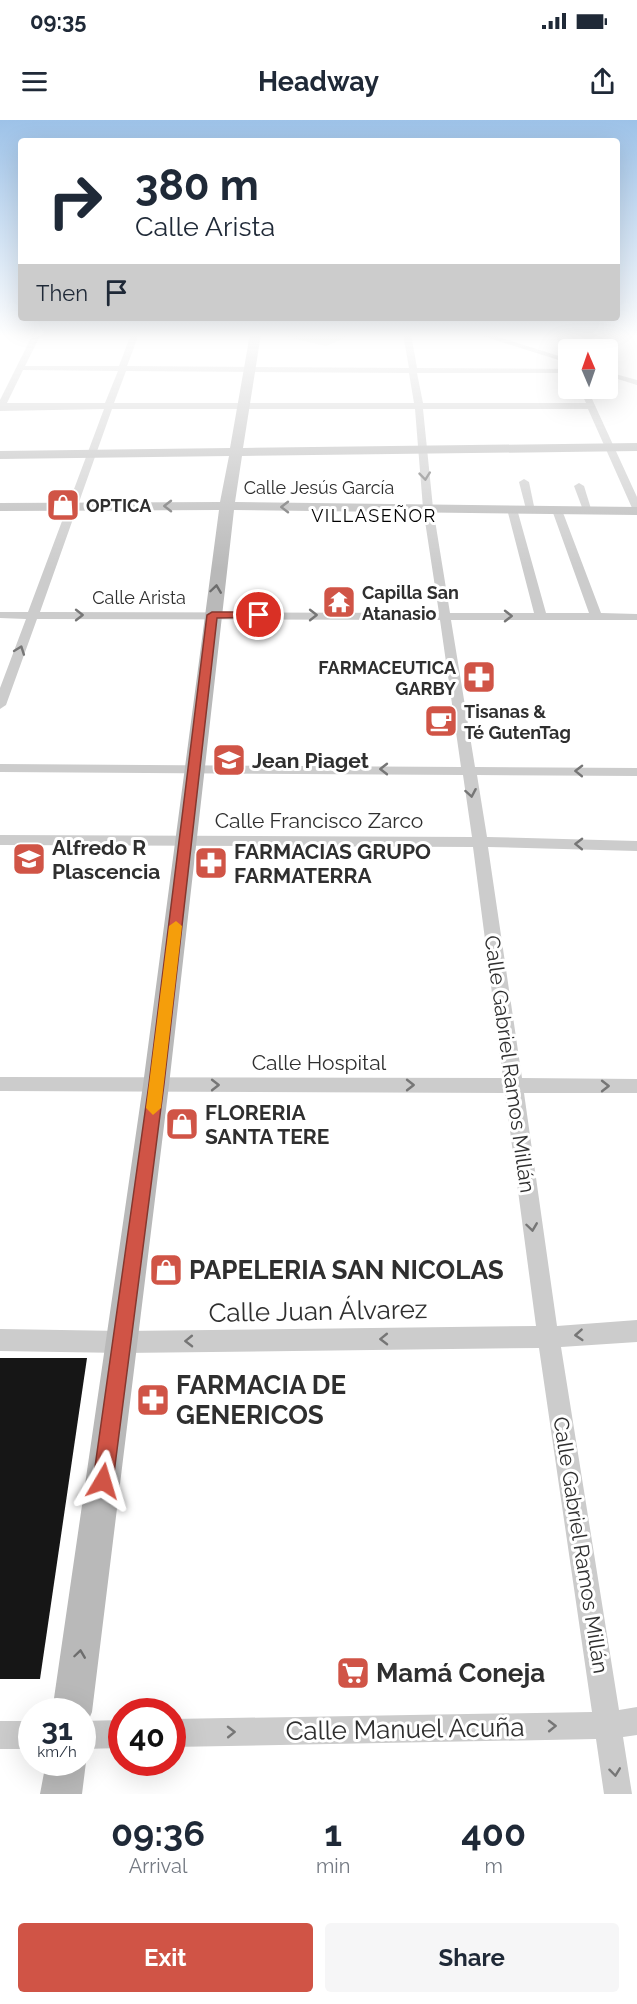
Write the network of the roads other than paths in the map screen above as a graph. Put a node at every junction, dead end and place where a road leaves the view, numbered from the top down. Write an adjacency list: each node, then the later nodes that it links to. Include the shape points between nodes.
1 (107, 412): 9 (street)
2 (245, 412): 8 (street)
3 (419, 412): 7 (street, Calle Gabriel Ramos Millán)
4 (593, 412): 5 (street)
5 (609, 447): 6 (street); 7 (street); 19 (street)
6 (637, 447)
7 (422, 451): 8 (street); 16 (street, Calle Gabriel Ramos Millán, one-way to 16)
8 (237, 453): 9 (street); 14 (street)
9 (91, 454): 10 (street); 13 (street)
10 (0, 455)
11 (524, 482): 18 (street)
12 (579, 486): 21 (street)
13 (72, 506): 14 (street, Calle Jesús García, one-way to 13); 15 (street, Calle Jesús García); 23 (street)
14 (227, 506): 16 (street, Calle Jesús García, one-way to 14); 24 (street, one-way to 14)
15 (0, 507)
16 (428, 508): 17 (street, Calle Jesús García); 25 (street, Calle Gabriel Ramos Millán)
17 (512, 509): 18 (street, Calle Jesús García); 26 (street)
18 (531, 509): 20 (street, Calle Jesús García)
19 (637, 509): 21 (street, Calle Jesús García)
20 (557, 510): 21 (street, Calle Jesús García); 27 (street)
21 (588, 510)
22 (0, 615): 23 (street, Calle Arista)
23 (33, 615): 24 (street, Calle Arista, one-way to 24); 29 (street, one-way to 23)
24 (212, 615): 25 (street, Calle Arista, one-way to 25); 32 (street)
25 (444, 615): 26 (street, Calle Arista, one-way to 26); 31 (street, Calle Gabriel Ramos Millán)
26 (541, 616): 27 (street, Calle Arista)
27 (596, 616): 28 (street, Calle Arista)
28 (637, 617)
29 (0, 705)
30 (0, 768): 32 (street)
31 (467, 769): 32 (street, one-way to 32); 33 (street, one-way to 31); 36 (street, Calle Gabriel Ramos Millán, one-way to 36)
32 (195, 770): 35 (street)
33 (637, 772)
34 (0, 840): 35 (street, Calle Francisco Zarco)
35 (186, 841): 36 (street, Calle Francisco Zarco); 39 (street)
36 (480, 842): 37 (street, Calle Francisco Zarco, one-way to 36); 40 (street, Calle Gabriel Ramos Millán)
37 (636, 849)
38 (0, 1084): 39 (street, Calle Hospital)
39 (156, 1084): 40 (street, Calle Hospital, one-way to 40); 45 (street)
40 (512, 1086): 41 (street, Calle Hospital, one-way to 41); 43 (street, Calle Gabriel Ramos Millán, one-way to 43)
41 (637, 1086)
42 (637, 1331): 43 (street, Calle Juan Álvarez, one-way to 43)
43 (548, 1337): 45 (street, Calle Juan Álvarez, one-way to 45); 48 (street, Calle Gabriel Ramos Millán)
44 (0, 1340): 45 (street, Calle Juan Álvarez)
45 (122, 1342): 46 (street, one-way to 45)
46 (74, 1698)
47 (637, 1721): 48 (street, Calle Manuel Acuña)
48 (609, 1725): 49 (street, Calle Manuel Acuña, one-way to 48); 54 (street, Calle Gabriel Ramos Millán, one-way to 54)
49 (186, 1733)
50 (0, 1735): 51 (street)
51 (18, 1735)
52 (64, 1776): 53 (street)
53 (61, 1794)
54 (618, 1794)

